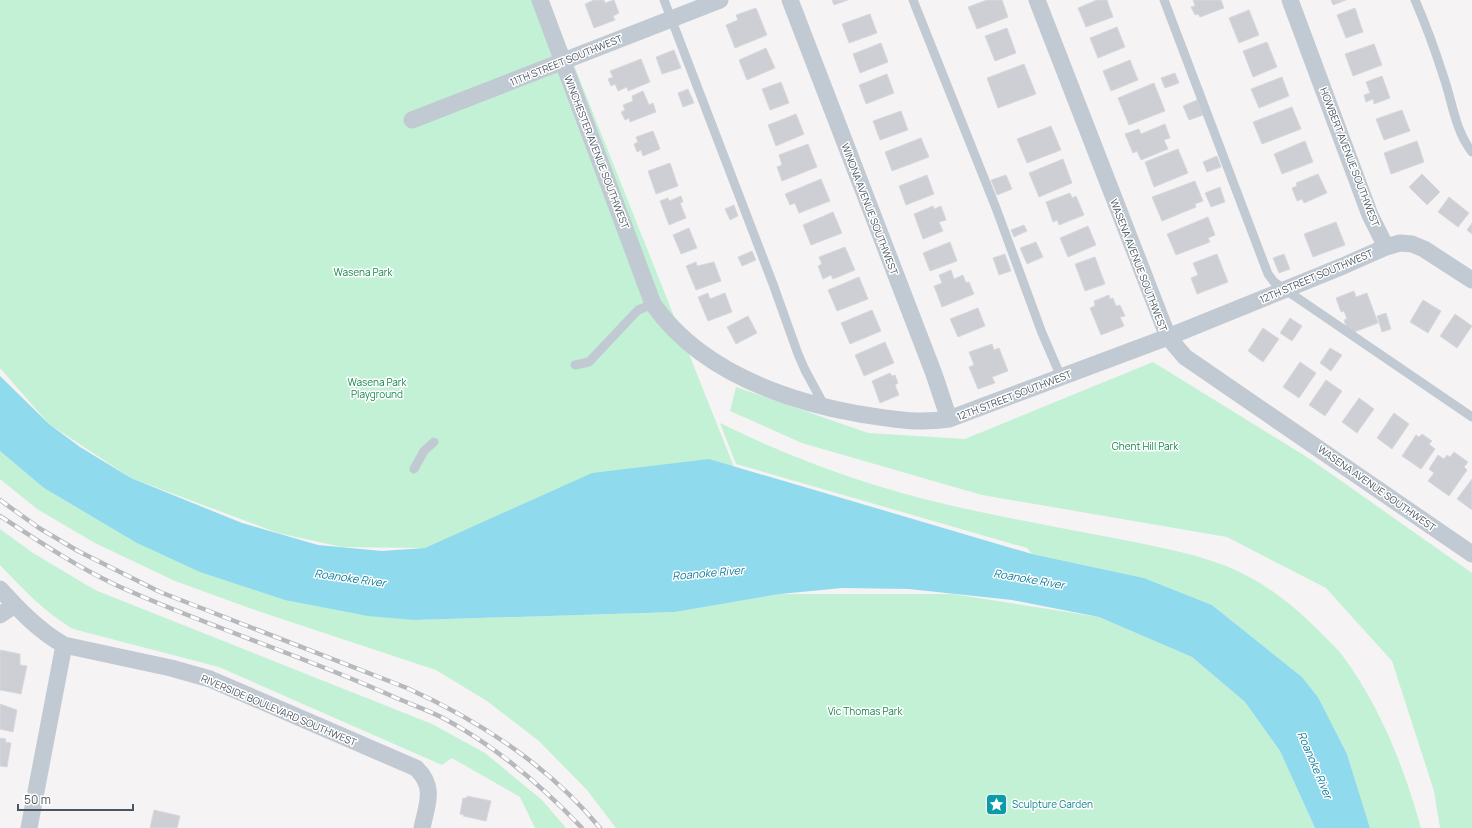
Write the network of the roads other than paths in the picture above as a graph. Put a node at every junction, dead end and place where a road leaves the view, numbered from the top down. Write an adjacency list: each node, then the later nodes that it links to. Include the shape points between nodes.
1 (540, 0): 11 (street, WINCHESTER AVENUE SOUTHWEST)
2 (664, 0): 10 (lane)
3 (720, 0): 10 (street, 11TH STREET SOUTHWEST)
4 (790, 0): 23 (street, WINONA AVENUE SOUTHWEST)
5 (913, 0): 20 (lane)
6 (1037, 0): 18 (street, WASENA AVENUE SOUTHWEST)
7 (1164, 0): 16 (lane, via 1268,274)
8 (1290, 0): 14 (street, HOWBERT AVENUE SOUTHWEST, via 1370,215)
9 (1416, 0): 13 (lane, via 1444,75 1461,134)
10 (671, 19): 11 (street, 11TH STREET SOUTHWEST); 21 (lane, via 798,354)
11 (563, 61): 12 (street, 11TH STREET SOUTHWEST); 17 (street, WINCHESTER AVENUE SOUTHWEST)
12 (412, 120)
13 (1472, 152)
14 (1386, 246): 15 (street, via 1400,243 1418,246); 16 (street, 12TH STREET SOUTHWEST)
15 (1472, 280)
16 (1284, 290): 18 (street, 12TH STREET SOUTHWEST); 22 (lane)
17 (653, 304): 19 (lane, via 638,310 589,362); 21 (street, 12TH STREET SOUTHWEST, via 678,335 696,350 737,375 769,390)
18 (1168, 338): 20 (street, 12TH STREET SOUTHWEST); 26 (street, WASENA AVENUE SOUTHWEST, via 1185,357)
19 (575, 365)
20 (1061, 377): 23 (street, 12TH STREET SOUTHWEST)
21 (826, 408): 23 (street, 12TH STREET SOUTHWEST, via 909,422 927,423)
22 (1472, 417)
23 (950, 419)
24 (434, 442): 25 (lane, via 424,451)
25 (414, 469)
26 (1472, 554)
27 (0, 589): 28 (street, RIVERSIDE BOULEVARD SOUTHWEST)
28 (15, 605): 29 (street); 30 (street, RIVERSIDE BOULEVARD SOUTHWEST, via 50,637)
29 (0, 615)
30 (64, 644): 31 (street); 32 (street, RIVERSIDE BOULEVARD SOUTHWEST, via 210,679 416,768 427,781 428,794)
31 (29, 828)
32 (422, 828)

